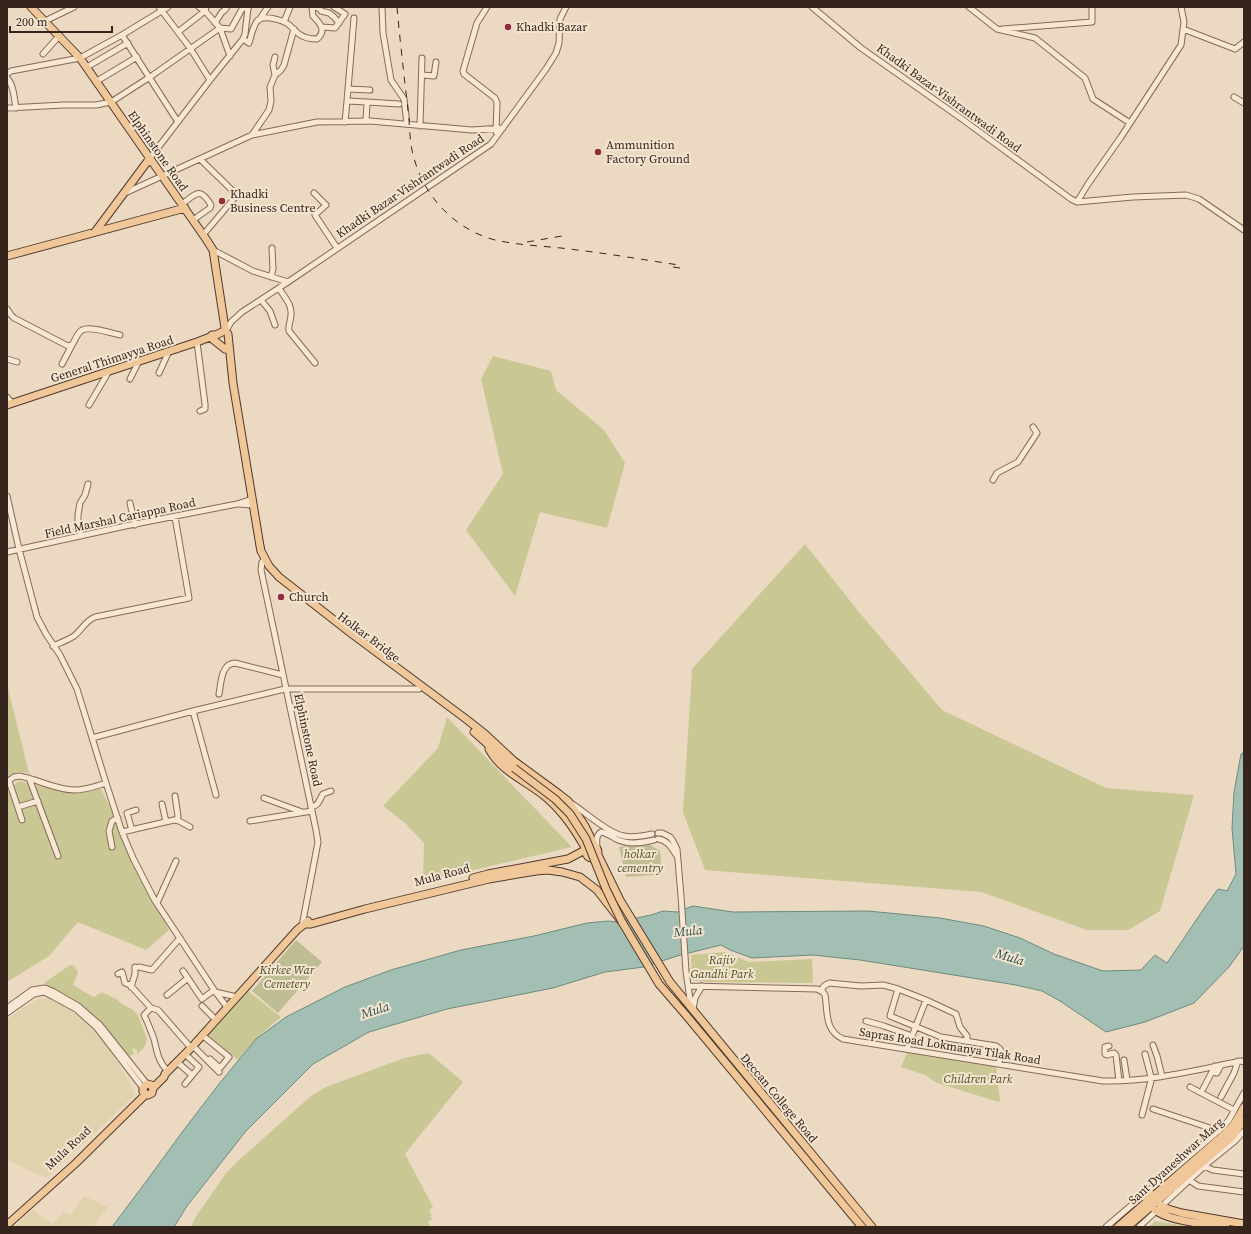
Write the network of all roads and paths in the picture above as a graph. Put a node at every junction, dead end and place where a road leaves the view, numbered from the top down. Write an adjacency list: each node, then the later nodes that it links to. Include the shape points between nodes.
1 (31, 7): 23 (main road, Elphinstone Road)
2 (74, 7): 23 (street)
3 (168, 7): 19 (street)
4 (199, 7): 20 (street)
5 (227, 7): 25 (street)
6 (248, 7): 28 (street, via 242,9 231,29); 35 (street)
7 (268, 7): 22 (street)
8 (290, 7): 24 (street)
9 (312, 7): 27 (street, via 313,16)
10 (315, 7): 26 (street, via 329,13)
11 (334, 7): 26 (street, via 345,14)
12 (382, 7): 68 (street, via 383,32 391,80 404,99)
13 (487, 7): 71 (street, via 477,23 463,71 495,98)
14 (566, 7): 70 (street, Khadki Bazar-Vishrantwadi Road, via 560,20 556,53)
15 (812, 7): 79 (street, Khadki Bazar-Vishrantwadi Road, via 861,48)
16 (969, 7): 30 (street)
17 (1092, 7): 30 (street, via 1092,22)
18 (1181, 7): 31 (street)
19 (160, 9): 32 (street); 33 (street)
20 (206, 9): 25 (street); 32 (street)
21 (354, 18): 54 (street)
22 (258, 20): 24 (street, via 264,18); 35 (street, via 249,43)
23 (45, 21): 34 (main road, Elphinstone Road)
24 (284, 22): 29 (street)
25 (215, 23): 28 (street)
26 (339, 23): 27 (street, via 335,28)
27 (322, 27): 29 (street, via 317,39 303,36)
28 (220, 28): 38 (street); 40 (street)
29 (294, 29): 48 (street, via 282,70)
30 (997, 29): 67 (street, via 1035,38 1085,78 1093,99)
31 (1183, 29): 36 (street, via 1235,49); 67 (street, via 1181,45)
32 (178, 32): 38 (street)
33 (122, 35): 37 (street); 43 (street)
34 (59, 36): 39 (street); 43 (main road, Elphinstone Road)
35 (243, 39): 40 (street)
36 (1244, 42)
37 (128, 43): 41 (street); 46 (street)
38 (190, 48): 50 (street); 52 (street)
39 (43, 54)
40 (230, 56): 52 (street)
41 (137, 57): 50 (street); 53 (street)
42 (275, 57): 48 (street)
43 (80, 58): 46 (main road, Elphinstone Road); 47 (street, via 11,71)
44 (422, 58): 49 (street)
45 (436, 62): 49 (street, via 434,76)
46 (87, 67): 53 (main road, Elphinstone Road)
47 (7, 74)
48 (275, 75): 72 (street, via 270,87 269,110)
49 (422, 75): 69 (street)
50 (150, 77): 58 (street); 65 (street)
51 (7, 78): 63 (street, via 12,86)
52 (210, 80): 65 (street)
53 (97, 81): 58 (main road, Elphinstone Road)
54 (348, 89): 55 (street); 57 (street)
55 (370, 90)
56 (1234, 97): 60 (street)
57 (347, 101): 59 (street); 66 (street)
58 (111, 102): 63 (street, via 96,105); 74 (main road, Elphinstone Road)
59 (367, 102): 61 (street); 64 (street)
60 (1244, 103)
61 (399, 104)
62 (7, 108): 63 (street)
63 (16, 108)
64 (366, 121): 66 (street); 68 (street)
65 (178, 122): 74 (street)
66 (346, 122): 72 (street, via 317,122)
67 (1130, 123): 79 (street)
68 (407, 124): 69 (street)
69 (420, 126): 71 (street)
70 (503, 128): 71 (street); 73 (street, Khadki Bazar-Vishrantwadi Road)
71 (496, 129): 73 (street)
72 (252, 135): 75 (street)
73 (497, 137): 86 (street, Khadki Bazar-Vishrantwadi Road, via 484,150)
74 (150, 158): 76 (main road, Elphinstone Road); 78 (main road)
75 (200, 159): 76 (street); 84 (street, via 237,195)
76 (163, 176): 78 (street); 80 (main road, Elphinstone Road)
77 (314, 193): 86 (street, via 326,205 315,215)
78 (123, 194): 83 (main road)
79 (1077, 202): 82 (street, via 1133,197 1192,196 1199,198)
80 (183, 206): 81 (main road, Elphinstone Road); 81 (street, via 198,194 203,194 206,198 211,205 210,208); 83 (main road)
81 (193, 220): 84 (main road, Elphinstone Road)
82 (1244, 230)
83 (95, 232): 88 (main road)
84 (203, 235): 87 (main road, Elphinstone Road)
85 (272, 248): 89 (street)
86 (337, 248): 90 (street, Khadki Bazar-Vishrantwadi Road)
87 (213, 250): 89 (street, via 253,271); 96 (main road, Elphinstone Road)
88 (7, 256)
89 (271, 277): 90 (street)
90 (288, 282): 91 (street, Khadki Bazar-Vishrantwadi Road)
91 (278, 288): 92 (street, Khadki Bazar-Vishrantwadi Road); 106 (street, via 290,305 292,316 289,331)
92 (261, 300): 95 (street, via 270,311); 96 (street, Khadki Bazar-Vishrantwadi Road, via 242,312)
93 (7, 309): 94 (street)
94 (9, 316): 100 (street)
95 (275, 325)
96 (225, 331): 98 (main road, General Thimayya Road, via 220,328); 101 (main road); 119 (main road, Elphinstone Road)
97 (120, 335): 100 (street, via 85,329 79,332)
98 (211, 336): 99 (main road, General Thimayya Road); 101 (main road)
99 (197, 342): 102 (main road, General Thimayya Road); 114 (street, via 205,404 205,409)
100 (72, 346): 107 (street)
101 (225, 349): 119 (main road)
102 (169, 352): 104 (main road, General Thimayya Road); 109 (street)
103 (7, 359): 105 (street)
104 (139, 361): 108 (main road, General Thimayya Road); 110 (street)
105 (17, 362)
106 (316, 363)
107 (62, 364)
108 (109, 371): 112 (main road, General Thimayya Road); 113 (street)
109 (159, 373)
110 (130, 379)
111 (7, 397): 112 (street)
112 (9, 404)
113 (89, 405)
114 (200, 411)
115 (1032, 427): 116 (street, via 1038,433 1018,462 997,473)
116 (993, 480)
117 (88, 484): 123 (street, via 78,515)
118 (7, 496): 124 (street)
119 (251, 502): 121 (street, Field Marshal Cariappa Road); 126 (main road, Elphinstone Road)
120 (130, 503): 122 (street)
121 (175, 517): 122 (street, Field Marshal Cariappa Road); 127 (street, via 189,598 95,617 86,622 68,640)
122 (135, 524): 123 (street, Field Marshal Cariappa Road)
123 (81, 536): 124 (street, Field Marshal Cariappa Road)
124 (19, 549): 125 (street, Field Marshal Cariappa Road); 127 (street, via 38,617)
125 (7, 552)
126 (263, 560): 128 (street, Elphinstone Road, via 261,570); 129 (main road, Elphinstone Road, via 279,577)
127 (54, 646): 133 (street, via 72,678)
128 (282, 675): 130 (street, Elphinstone Road); 131 (street, via 231,663 224,671)
129 (420, 687): 130 (street); 134 (main road); 143 (main road, via 485,734 514,761)
130 (285, 689): 132 (street); 146 (street, Elphinstone Road)
131 (219, 694)
132 (193, 711): 133 (street); 139 (street)
133 (92, 738): 137 (street)
134 (486, 742): 162 (main road, via 504,768 560,811); 171 (main road, bridge, via 514,768 555,798 570,814 586,839)
135 (29, 778): 136 (street, via 14,777); 137 (street, via 73,790); 142 (street)
136 (8, 782): 145 (street)
137 (106, 783): 150 (street)
138 (331, 791): 146 (street, via 323,794 318,804)
139 (216, 795)
140 (175, 796): 152 (street)
141 (264, 798): 148 (street)
142 (38, 801): 145 (street); 164 (street)
143 (568, 802): 159 (street, via 618,834); 163 (main road, via 585,826)
144 (162, 804): 154 (street)
145 (18, 807): 151 (street)
146 (311, 809): 148 (street); 172 (street, Elphinstone Road, via 318,842)
147 (136, 810): 149 (street)
148 (303, 812): 153 (street)
149 (127, 813): 150 (street); 156 (street)
150 (117, 817): 157 (street); 161 (street, via 112,821 108,831)
151 (22, 820)
152 (177, 820): 154 (street); 155 (street)
153 (250, 821)
154 (166, 822): 156 (street)
155 (190, 827)
156 (132, 830): 157 (street)
157 (122, 832): 170 (street)
158 (658, 833): 159 (street); 160 (street, via 660,837); 165 (street, via 673,841)
159 (652, 834): 160 (street)
160 (656, 839): 163 (street, via 628,843 601,832 598,834); 165 (street, via 665,841)
161 (112, 847)
162 (586, 850): 163 (main road, Mula Road, via 590,846); 166 (main road, via 585,854); 167 (main road, Mula Road)
163 (596, 850): 166 (main road, via 594,859); 192 (main road, Deccan College Road, via 620,900 670,982)
164 (58, 856)
165 (678, 857): 177 (street)
166 (589, 858): 167 (main road)
167 (568, 859): 169 (main road, Mula Road, via 488,874)
168 (176, 861): 170 (street)
169 (480, 879): 171 (main road, bridge, via 542,870 576,876 586,880 597,890); 172 (main road, Mula Road, via 347,911)
170 (157, 903): 173 (street)
171 (622, 922): 244 (main road, Deccan College Road, via 666,993)
172 (304, 925): 184 (main road, Mula Road)
173 (180, 938): 179 (street, via 152,970 137,967); 182 (street)
174 (183, 971): 176 (street)
175 (118, 974): 179 (street, via 122,972 124,981)
176 (188, 978): 182 (street, via 202,999); 183 (street)
177 (688, 986): 178 (street); 185 (street)
178 (702, 986): 181 (street); 186 (street)
179 (131, 987): 191 (street)
180 (898, 988): 181 (street, via 832,983 826,984); 187 (street); 198 (street, via 890,1016)
181 (821, 990): 205 (street, Sapras Road Lokmanya Tilak Road, via 825,995 828,1023 838,1037)
182 (215, 991): 184 (street); 189 (street)
183 (167, 995)
184 (237, 996): 189 (main road, Mula Road)
185 (690, 997): 186 (street); 192 (street)
186 (696, 997): 192 (street)
187 (926, 1000): 198 (street); 201 (street, via 956,1014)
188 (202, 1006): 196 (street)
189 (227, 1007): 196 (main road, Mula Road)
190 (7, 1008): 225 (street, via 32,990 44,988 54,992 78,1006 100,1025)
191 (151, 1008): 195 (street); 204 (street, via 158,1010)
192 (692, 1009): 245 (main road, Deccan College Road)
193 (140, 1010): 195 (street)
194 (7, 1013): 225 (street, via 34,994 44,992 52,996 76,1009 97,1028)
195 (144, 1015): 215 (street)
196 (216, 1020): 199 (main road, Mula Road)
197 (866, 1021): 200 (street)
198 (915, 1027): 200 (street); 201 (street, via 941,1037)
199 (202, 1035): 204 (main road, Mula Road); 208 (street, via 228,1057 220,1068)
200 (912, 1036): 205 (street)
201 (968, 1041): 212 (street, via 999,1047)
202 (1109, 1044): 222 (street, via 1105,1047 1105,1054 1116,1055)
203 (1153, 1045): 219 (street)
204 (192, 1047): 206 (main road, Mula Road); 216 (street)
205 (907, 1049): 212 (street, Sapras Road Lokmanya Tilak Road)
206 (185, 1054): 211 (main road, Mula Road); 218 (street, via 200,1067)
207 (1145, 1054): 220 (street)
208 (210, 1059)
209 (1124, 1060): 221 (street)
210 (1242, 1060): 213 (street, Sapras Road Lokmanya Tilak Road); 228 (street)
211 (177, 1062): 215 (main road, Mula Road); 218 (street)
212 (999, 1064): 222 (street, Sapras Road Lokmanya Tilak Road, via 1103,1081)
213 (1221, 1065): 214 (street, Sapras Road Lokmanya Tilak Road); 217 (street, via 1217,1073)
214 (1215, 1066): 217 (street); 219 (street, Sapras Road Lokmanya Tilak Road)
215 (166, 1072): 225 (main road, Mula Road, via 164,1077)
216 (219, 1072)
217 (1212, 1072): 226 (street)
218 (192, 1075): 223 (street)
219 (1162, 1076): 220 (street, Sapras Road Lokmanya Tilak Road)
220 (1152, 1077): 221 (street, Sapras Road Lokmanya Tilak Road); 232 (street)
221 (1127, 1080): 222 (street, Sapras Road Lokmanya Tilak Road)
222 (1119, 1081)
223 (185, 1084)
224 (1190, 1087): 231 (street)
225 (147, 1088): 241 (main road, Mula Road); 243 (main road, via 76,1163)
226 (1203, 1089)
227 (1244, 1093): 231 (street)
228 (1221, 1097)
229 (1244, 1107): 240 (main road, Sant Dyaneshwar Marg, via 1227,1132)
230 (1153, 1109): 234 (street)
231 (1234, 1110): 234 (street)
232 (1142, 1115)
233 (1244, 1120): 240 (main road, Sant Dyaneshwar Marg, via 1232,1137)
234 (1219, 1131): 240 (street)
235 (1244, 1131): 236 (street)
236 (1204, 1166): 237 (street, via 1213,1170); 238 (street)
237 (1244, 1174)
238 (1189, 1180): 239 (street, via 1198,1186); 240 (street)
239 (1244, 1192)
240 (1152, 1201): 242 (main road, via 1182,1213); 246 (street); 247 (main road, Sant Dyaneshwar Marg); 248 (main road, Sant Dyaneshwar Marg); 249 (street); 250 (main road, via 1166,1215)
241 (7, 1219)
242 (1244, 1224)
243 (7, 1225)
244 (862, 1227)
245 (872, 1227)
246 (1106, 1227)
247 (1118, 1227)
248 (1127, 1227)
249 (1139, 1227)
250 (1226, 1227)

